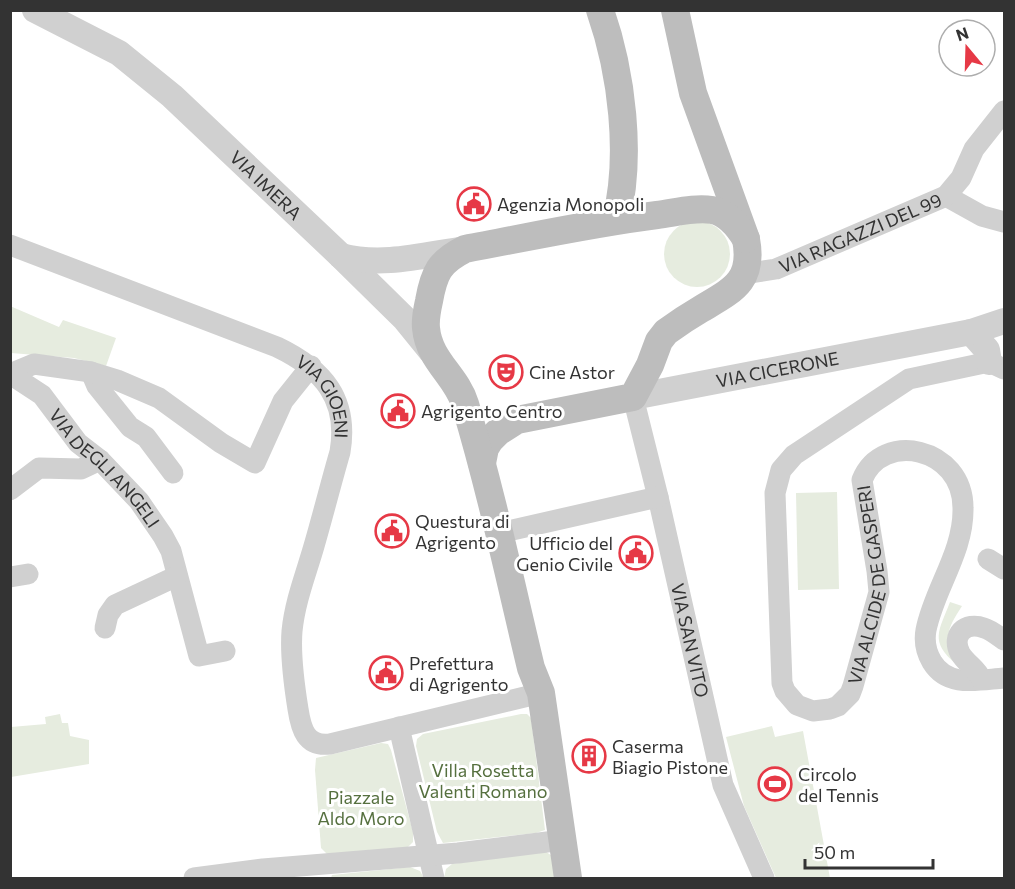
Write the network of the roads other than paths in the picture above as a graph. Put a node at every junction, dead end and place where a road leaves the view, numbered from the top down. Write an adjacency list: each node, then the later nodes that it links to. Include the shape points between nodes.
1 (35, 10): 11 (street, VIA IMERA, via 133,64)
2 (600, 10): 6 (main road, via 614,53 622,118 621,201)
3 (675, 10): 8 (main road, via 693,93)
4 (1005, 111): 5 (street, VIA RAGAZZI DEL 99, via 974,149 961,178)
5 (946, 196): 7 (street, via 982,216); 12 (street, VIA RAGAZZI DEL 99, via 776,268)
6 (616, 220): 8 (main road, via 713,210 727,216); 10 (main road)
7 (1005, 222)
8 (746, 239): 12 (main road, via 749,253)
9 (10, 244): 16 (street, VIA GIOENI, via 277,347)
10 (465, 249): 11 (street, via 391,261 360,261); 14 (main road, via 446,260 433,278 426,316)
11 (341, 256): 14 (street, VIA IMERA, via 405,319)
12 (744, 274): 19 (main road, via 730,292 666,332)
13 (1005, 321): 15 (street, VIA CICERONE)
14 (431, 351): 20 (main road, VIA IMERA)
15 (991, 352): 19 (street, VIA CICERONE); 33 (street, VIA ALCIDE DE GASPERI, via 909,379 890,390 794,455 781,470 775,493 782,683 790,699 805,709 830,710 854,686 879,592 862,480 881,458 900,452 932,456 957,480 963,523 927,621 925,639 929,657 944,675 950,679)
16 (311, 366): 17 (street, via 283,401 255,463 159,398); 35 (street, VIA GIOENI, via 338,405 343,435 297,599 292,633 294,688 301,727 309,740 324,745)
17 (91, 372): 18 (street, via 34,364); 24 (street, via 97,386 130,427 146,437)
18 (10, 374): 22 (street, VIA DEGLI ANGELI, via 42,395 78,443)
19 (633, 397): 21 (main road, VIA CICERONE); 26 (street, VIA SAN VITO)
20 (464, 400): 21 (main road, via 489,417); 23 (main road)
21 (517, 420): 23 (main road, via 490,440)
22 (100, 460): 25 (street, via 81,469 39,468); 28 (street, VIA DEGLI ANGELI, via 139,501 163,536)
23 (482, 463): 27 (main road)
24 (173, 473)
25 (11, 487)
26 (658, 496): 27 (street); 41 (street, VIA SAN VITO, via 723,785)
27 (499, 533): 34 (main road, via 531,669)
28 (177, 576): 29 (street, via 115,605); 31 (street, VIA DEGLI ANGELI, via 200,656)
29 (105, 628)
30 (1004, 639): 33 (street, via 986,628 973,626 957,636 961,655 978,671)
31 (225, 651)
32 (1005, 678): 33 (street, VIA ALCIDE DE GASPERI)
33 (981, 680)
34 (541, 693): 35 (street); 36 (main road)
35 (399, 727): 37 (street)
36 (563, 840): 37 (street); 40 (main road)
37 (428, 855): 38 (street); 39 (street)
38 (194, 879)
39 (434, 879)
40 (568, 879)
41 (764, 879)

